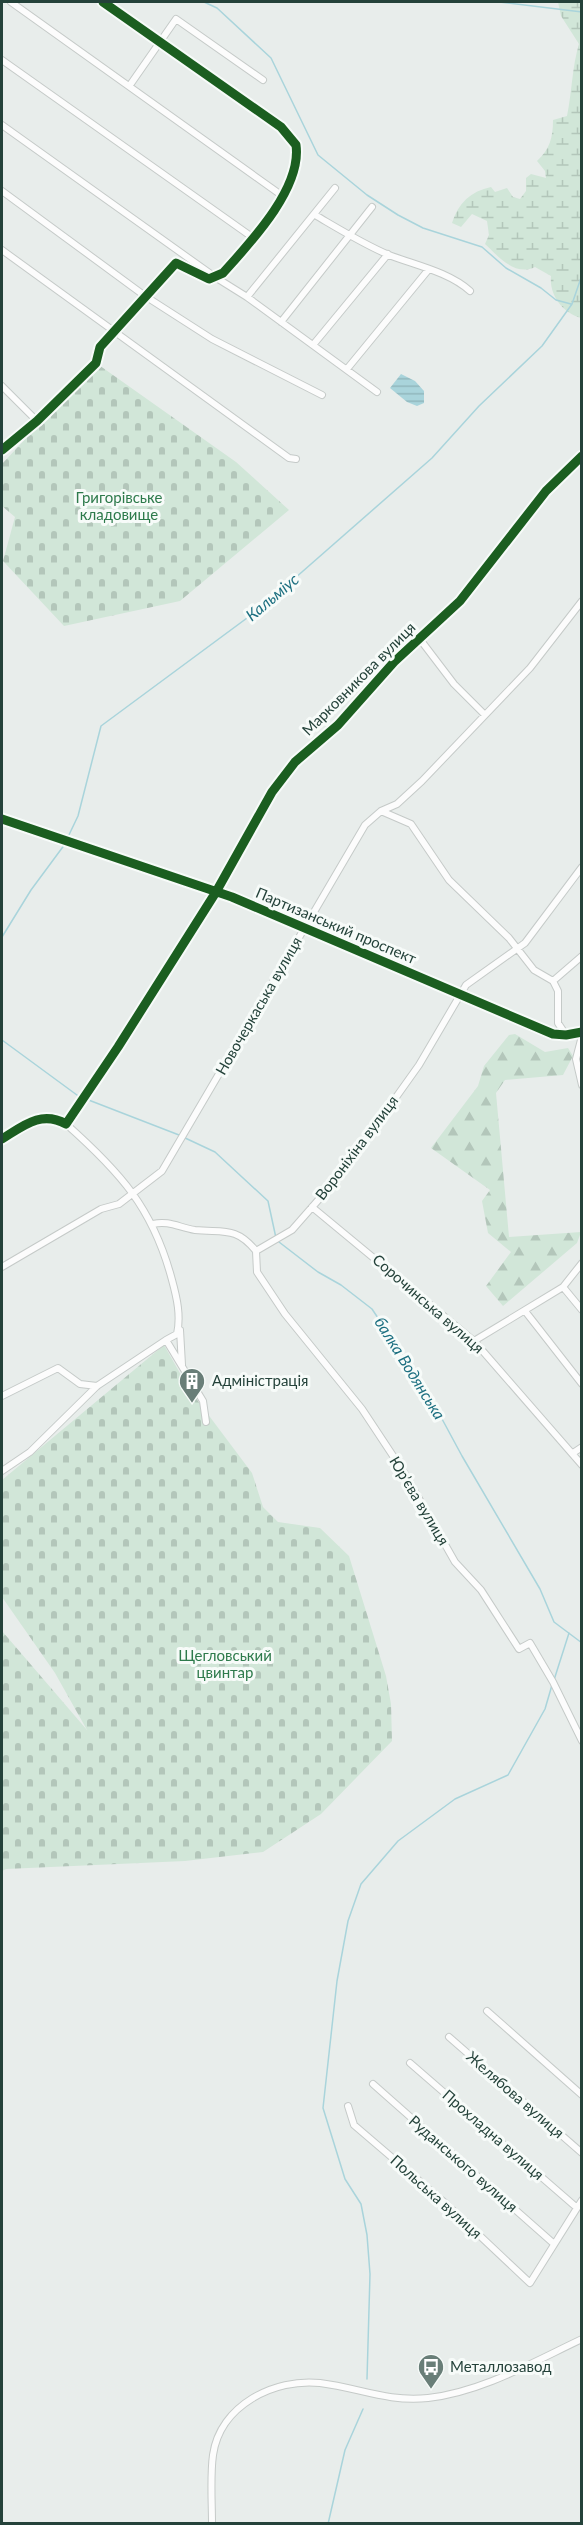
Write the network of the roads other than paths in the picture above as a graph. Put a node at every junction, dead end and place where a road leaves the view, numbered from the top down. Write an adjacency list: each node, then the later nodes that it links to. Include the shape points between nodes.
1 (11, 2): 6 (street)
2 (103, 2): 3 (street)
3 (159, 40): 5 (street, via 173,21 180,20); 6 (street); 10 (street, via 291,137 296,145 296,163)
4 (2, 60): 14 (street)
5 (263, 80)
6 (130, 85): 10 (street)
7 (2, 125): 18 (street)
8 (335, 188): 12 (street)
9 (2, 191): 20 (street)
10 (284, 197): 14 (street)
11 (372, 207): 13 (street)
12 (315, 215): 13 (street); 21 (street)
13 (350, 236): 16 (street); 22 (street)
14 (252, 237): 18 (street)
15 (2, 250): 23 (street)
16 (388, 254): 17 (street); 24 (street)
17 (429, 269): 19 (street); 25 (street)
18 (215, 278): 20 (street, via 209,279 176,263); 21 (street)
19 (470, 291)
20 (145, 296): 23 (street); 28 (street, via 212,339)
21 (247, 297): 22 (street)
22 (281, 322): 24 (street)
23 (115, 330): 29 (street, via 100,347 96,363); 32 (street, via 289,458)
24 (313, 345): 25 (street)
25 (347, 369): 27 (street)
26 (2, 386): 29 (street)
27 (377, 392)
28 (322, 394)
29 (37, 421): 30 (street)
30 (2, 450)
31 (582, 456): 34 (street, Марковникова вулиця, via 546,490 460,601)
32 (296, 459)
33 (581, 602): 35 (street, Новочеркаська вулиця, via 530,668)
34 (419, 639): 35 (street, via 454,684); 39 (street, Марковникова вулиця, via 338,725 295,762 272,792)
35 (485, 715): 36 (street, Новочеркаська вулиця, via 397,804)
36 (381, 811): 40 (street, Новочеркаська вулиця, via 365,825); 41 (street, via 411,824 449,880)
37 (2, 819): 39 (street, Партизанський проспект)
38 (582, 867): 41 (street, Вороніхіна вулиця)
39 (216, 892): 40 (street, Партизанський проспект); 48 (street, Марковникова вулиця)
40 (303, 928): 44 (street, Партизанський проспект); 50 (street, Новочеркаська вулиця, via 162,1171)
41 (517, 949): 43 (street, via 534,970); 44 (street, Вороніхіна вулиця, via 466,985)
42 (582, 956): 43 (street)
43 (553, 981): 46 (street, via 558,991 558,1023)
44 (460, 996): 46 (street, Партизанський проспект, via 541,1030); 51 (street, Вороніхіна вулиця, via 419,1065 342,1173)
45 (582, 1034): 46 (street, Партизанський проспект); 47 (street, via 576,1059)
46 (566, 1035)
47 (582, 1085)
48 (66, 1124): 49 (street, via 54,1118 36,1119); 50 (street, via 110,1165)
49 (2, 1138)
50 (132, 1193): 52 (street); 55 (street, Новочеркаська вулиця, via 119,1204 101,1209)
51 (312, 1207): 53 (street, Вороніхіна вулиця, via 284,1235); 61 (street, Сорочинська вулиця)
52 (153, 1224): 53 (street, via 166,1221 196,1230 227,1231 247,1239); 59 (street, via 163,1246)
53 (256, 1251): 71 (street, Юр’єва вулиця, via 257,1272 285,1314 362,1409 455,1562 481,1590 519,1649 530,1643)
54 (582, 1263): 56 (street)
55 (2, 1267)
56 (563, 1287): 57 (street); 58 (street)
57 (582, 1310)
58 (525, 1311): 61 (street); 63 (street)
59 (180, 1321): 60 (street, via 177,1334); 62 (street)
60 (166, 1340): 62 (street); 64 (street)
61 (474, 1341): 68 (street, Сорочинська вулиця)
62 (182, 1366): 66 (street, via 203,1401)
63 (582, 1384)
64 (97, 1386): 65 (street, via 80,1384 58,1368); 70 (street, via 30,1452)
65 (2, 1396)
66 (207, 1422)
67 (582, 1447): 68 (street)
68 (573, 1453): 69 (street, Сорочинська вулиця)
69 (582, 1465)
70 (2, 1471)
71 (582, 1742)
72 (487, 2011): 76 (street)
73 (449, 2037): 78 (street, Желябова вулиця)
74 (411, 2063): 80 (street, Прохладна вулиця)
75 (373, 2084): 81 (street, Руданського вулиця)
76 (582, 2095)
77 (348, 2106): 81 (street, Польська вулиця, via 354,2125 531,2283)
78 (582, 2152)
79 (582, 2200): 80 (street)
80 (576, 2208): 81 (street)
81 (553, 2243)
82 (582, 2339): 83 (street, via 470,2390 430,2398 394,2400 321,2383 288,2384 260,2394 237,2410 217,2439 213,2454)
83 (212, 2523)

